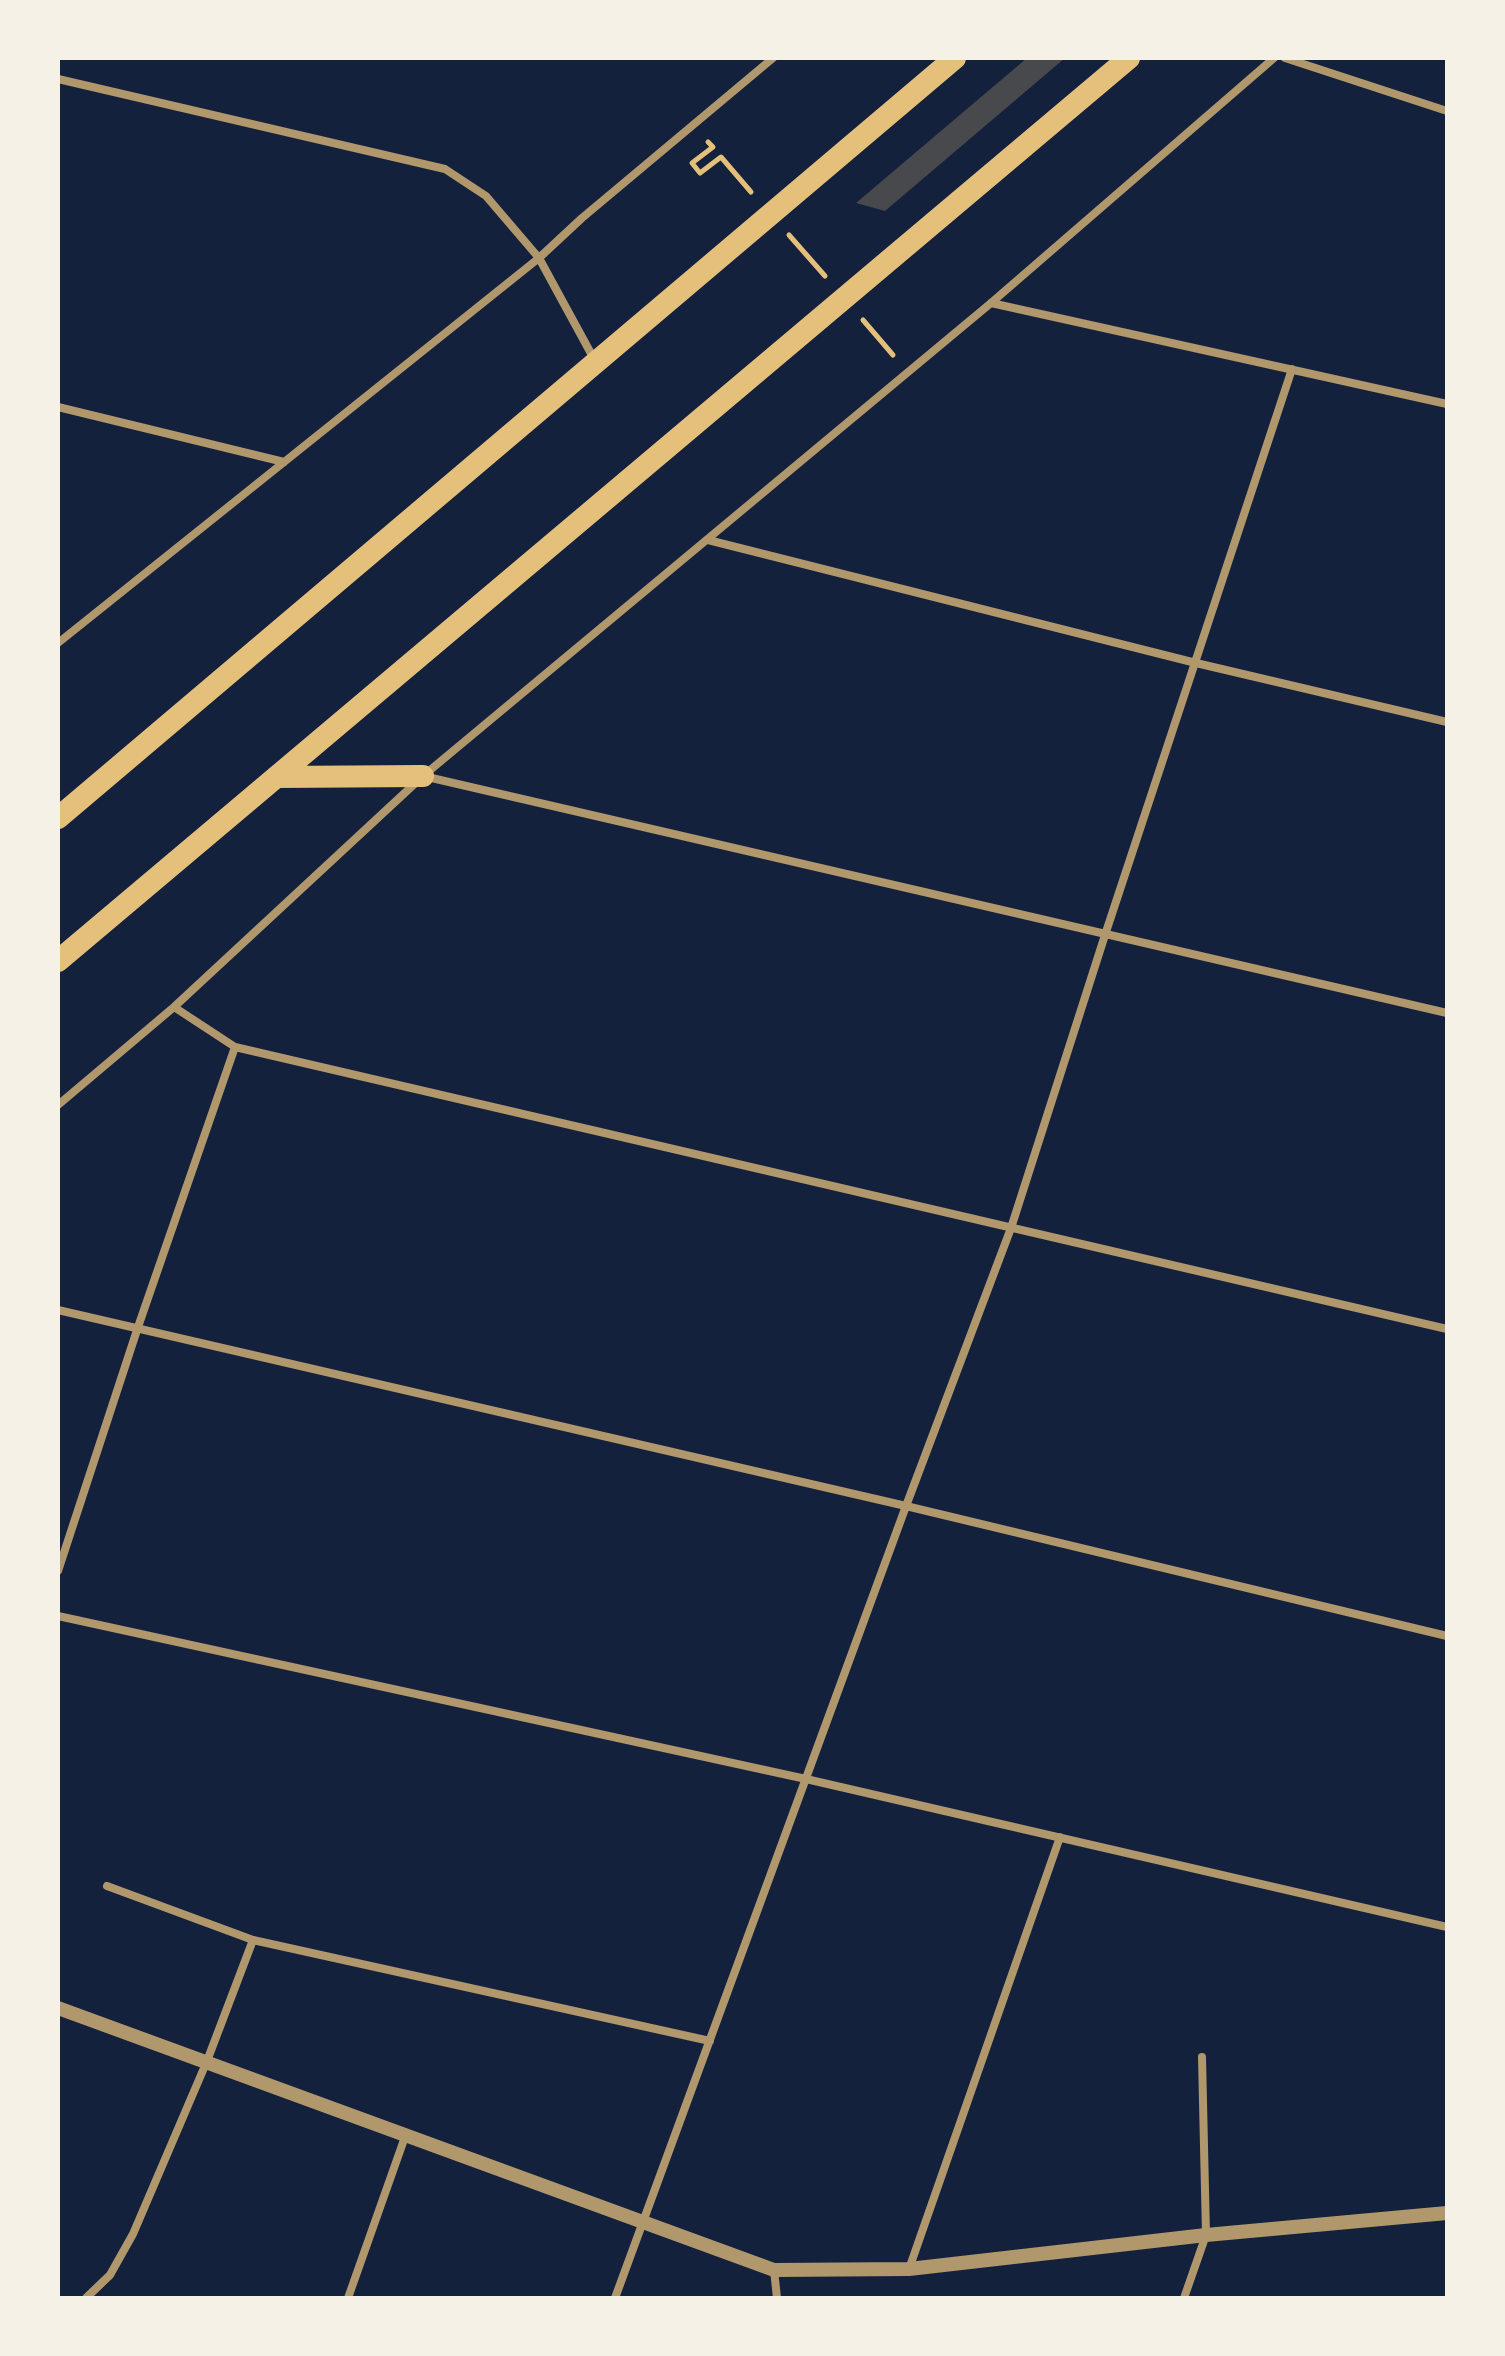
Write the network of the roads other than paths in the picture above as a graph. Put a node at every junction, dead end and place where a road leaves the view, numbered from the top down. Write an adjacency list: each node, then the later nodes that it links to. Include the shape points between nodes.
1 (773, 58): 8 (street)
2 (955, 58): 10 (highway)
3 (1129, 58): 20 (highway)
4 (1274, 58): 9 (street)
5 (1285, 58): 7 (street)
6 (58, 79): 8 (street, via 445,169 486,196)
7 (1447, 111)
8 (539, 258): 10 (street); 14 (street)
9 (991, 303): 11 (street); 15 (street)
10 (595, 361): 21 (highway)
11 (1292, 369): 12 (street); 17 (street)
12 (1447, 404)
13 (58, 407): 14 (street)
14 (284, 462): 16 (street)
15 (708, 540): 17 (street); 19 (street)
16 (58, 643)
17 (1196, 663): 18 (street); 22 (street)
18 (1447, 722)
19 (423, 776): 20 (highway); 22 (street); 24 (street)
20 (276, 777): 23 (highway)
21 (58, 818)
22 (1105, 935): 25 (street); 28 (street)
23 (58, 961)
24 (174, 1007): 26 (street); 27 (street)
25 (1447, 1013)
26 (235, 1047): 28 (street); 30 (street)
27 (58, 1105)
28 (1011, 1228): 31 (street); 32 (street)
29 (58, 1310): 30 (street)
30 (138, 1327): 32 (street); 33 (street)
31 (1447, 1329)
32 (906, 1506): 35 (street); 36 (street)
33 (58, 1571)
34 (58, 1616): 36 (street)
35 (1447, 1636)
36 (806, 1779): 37 (street); 42 (street)
37 (1060, 1837): 39 (street); 49 (street)
38 (107, 1886): 40 (street)
39 (1447, 1927)
40 (253, 1940): 42 (street); 44 (street)
41 (58, 2008): 44 (street)
42 (710, 2041): 47 (street)
43 (1202, 2057): 48 (street)
44 (207, 2061): 45 (street); 51 (street, via 133,2234 110,2275)
45 (406, 2134): 47 (street); 52 (street)
46 (1447, 2213): 48 (street)
47 (644, 2222): 50 (street); 53 (street)
48 (1206, 2235): 49 (street); 55 (street)
49 (909, 2269): 50 (street)
50 (774, 2270): 54 (street)
51 (86, 2298)
52 (348, 2298)
53 (615, 2298)
54 (777, 2298)
55 (1184, 2298)

